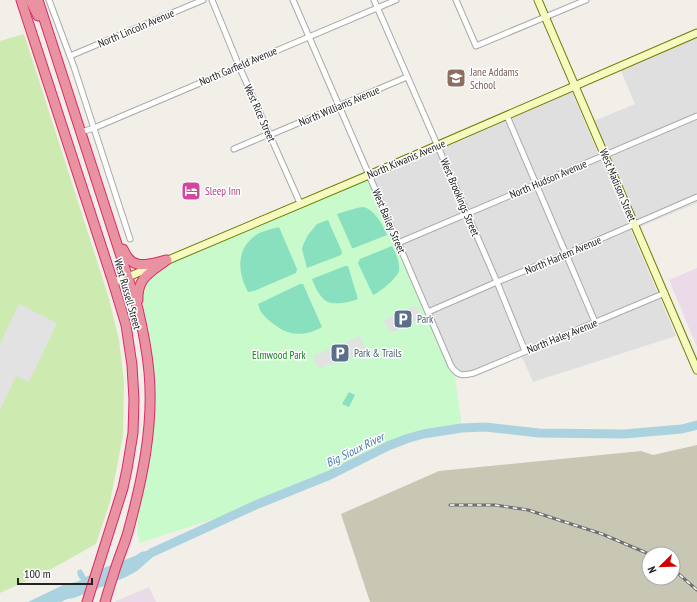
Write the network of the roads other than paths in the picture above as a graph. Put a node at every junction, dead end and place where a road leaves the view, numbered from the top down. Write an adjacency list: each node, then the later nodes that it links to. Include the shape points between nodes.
1 (21, 0): 43 (highway, West Russell Street)
2 (30, 0): 17 (highway)
3 (38, 0): 17 (highway, West Russell Street)
4 (49, 0): 18 (street)
5 (203, 0): 18 (street, North Lincoln Avenue)
6 (212, 0): 19 (street, West Rice Street)
7 (293, 0): 16 (street, West Bailey Street)
8 (374, 0): 13 (street, West Brookings Street)
9 (396, 0): 13 (street, North Garfield Avenue)
10 (456, 0): 14 (street, via 476,46)
11 (538, 0): 14 (main road, West Madison Street)
12 (586, 0): 14 (street)
13 (378, 8): 16 (street, North Garfield Avenue); 20 (street, West Brookings Street)
14 (546, 17): 21 (main road, West Madison Street)
15 (697, 34): 21 (main road, North Kiwanis Avenue)
16 (309, 37): 19 (street, North Garfield Avenue); 22 (street, West Bailey Street)
17 (53, 46): 26 (highway, West Russell Street)
18 (70, 56): 25 (street)
19 (239, 66): 25 (street, North Garfield Avenue); 27 (street, West Rice Street)
20 (407, 77): 22 (street, North Williams Avenue); 28 (street, West Brookings Street)
21 (576, 86): 23 (main road, North Kiwanis Avenue); 30 (main road, West Madison Street)
22 (339, 106): 27 (street, North Williams Avenue); 31 (street, West Bailey Street)
23 (507, 116): 28 (main road, North Kiwanis Avenue); 32 (street)
24 (697, 116): 30 (street, North Hudson Avenue)
25 (94, 128): 26 (street, North Garfield Avenue); 38 (street)
26 (81, 132): 36 (highway, West Russell Street)
27 (270, 134): 29 (street, North Williams Avenue); 34 (street, West Rice Street)
28 (437, 145): 31 (main road, North Kiwanis Avenue); 35 (street, West Brookings Street)
29 (234, 149)
30 (605, 155): 32 (street, North Hudson Avenue); 37 (main road, West Madison Street)
31 (369, 174): 34 (main road, North Kiwanis Avenue); 39 (street, West Bailey Street)
32 (536, 185): 35 (street, North Hudson Avenue); 40 (street)
33 (697, 197): 37 (street, North Harlem Avenue)
34 (300, 203): 41 (main road, North Kiwanis Avenue)
35 (466, 214): 39 (street, North Hudson Avenue); 44 (street, West Brookings Street)
36 (109, 220): 41 (highway, via 124,253 131,262 144,265); 42 (highway, West Russell Street)
37 (635, 224): 40 (street, North Harlem Avenue); 45 (main road, West Madison Street)
38 (130, 239)
39 (398, 243): 46 (street, West Bailey Street)
40 (566, 254): 44 (street, North Harlem Avenue); 48 (street)
41 (167, 260): 42 (main road, North Kiwanis Avenue); 47 (highway, via 148,274 139,286 137,296)
42 (128, 277): 43 (main road, North Kiwanis Avenue); 47 (highway, West Russell Street)
43 (113, 282): 53 (highway, West Russell Street, via 126,325 132,365 133,433 117,508)
44 (497, 282): 46 (street, North Harlem Avenue); 49 (street, West Brookings Street)
45 (665, 294): 48 (street, North Haley Avenue); 50 (main road, West Madison Street)
46 (428, 312): 52 (street, West Bailey Street, via 450,366)
47 (140, 319): 54 (highway, West Russell Street, via 149,373 150,418 147,445 128,533)
48 (595, 322): 49 (street, North Haley Avenue)
49 (525, 351): 52 (street, North Haley Avenue, via 474,373)
50 (695, 358): 51 (main road, West Madison Street)
51 (697, 370)
52 (458, 374)
53 (87, 602)
54 (106, 602)

